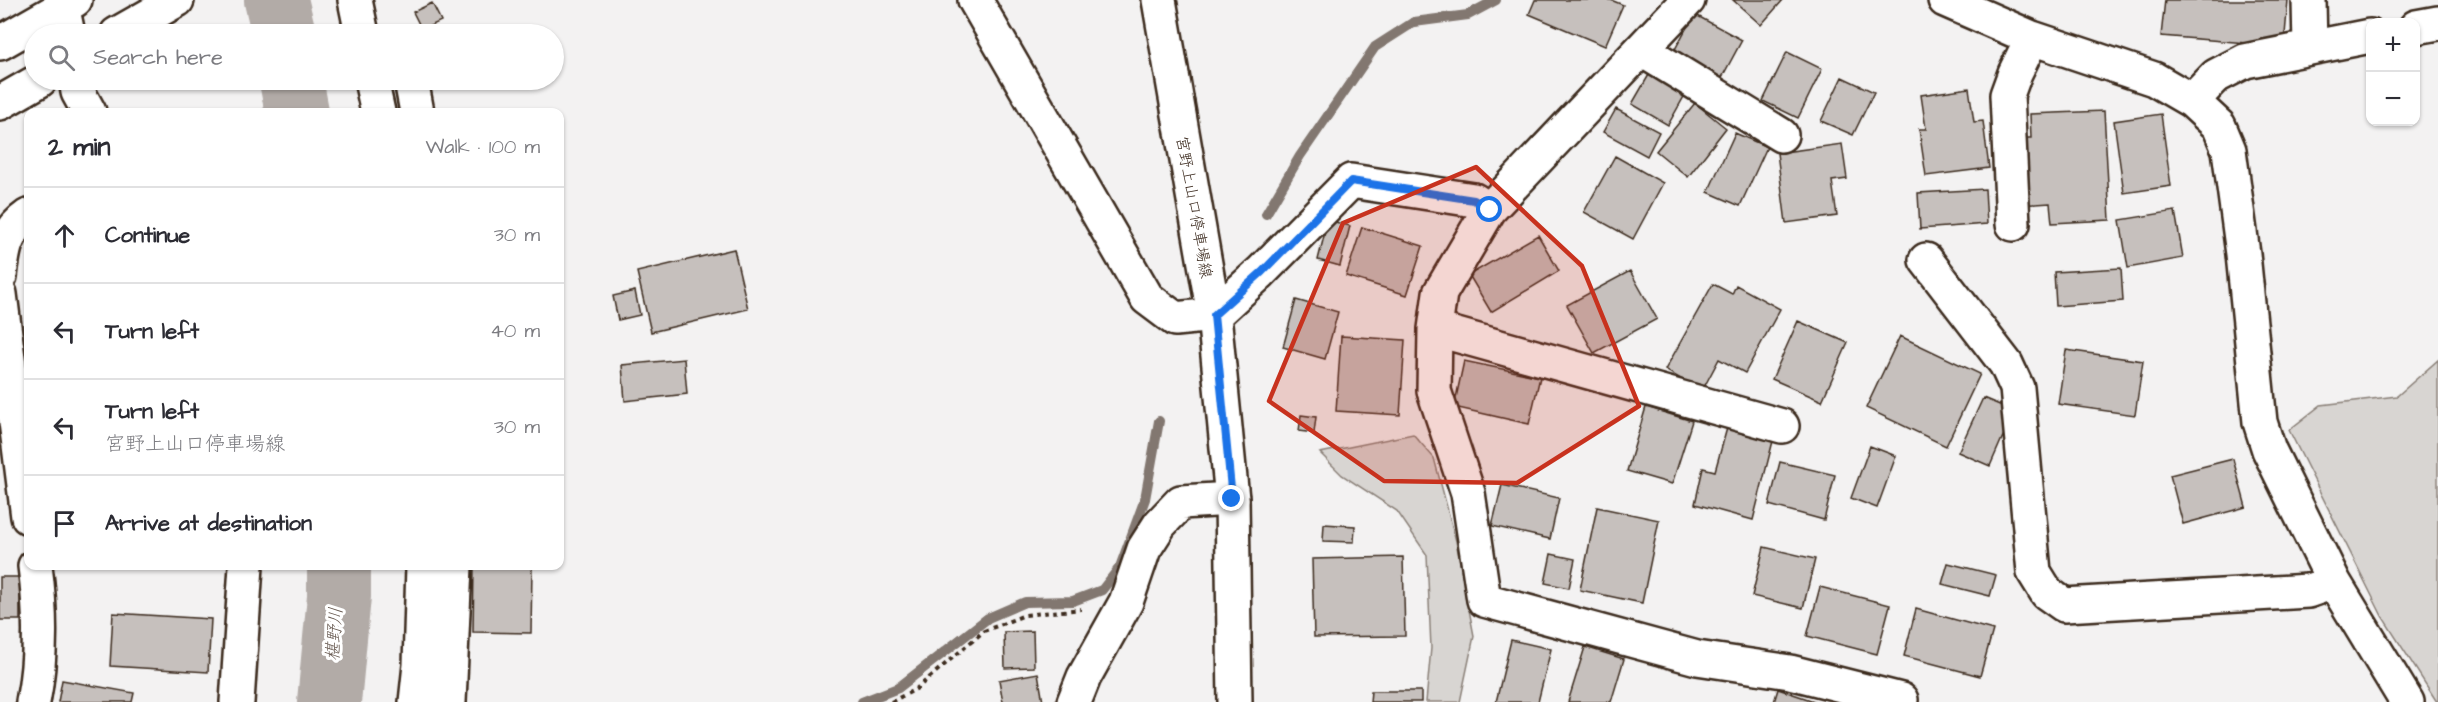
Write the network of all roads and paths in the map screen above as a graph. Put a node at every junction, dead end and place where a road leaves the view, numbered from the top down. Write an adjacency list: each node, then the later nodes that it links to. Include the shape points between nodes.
1 (176, 0): 12 (main road)
2 (355, 0): 13 (main road)
3 (975, 0): 37 (main road, via 1147,298 1175,319)
4 (1159, 0): 37 (main road, 宮野上山口停車場線)
5 (1688, 0): 20 (main road)
6 (1945, 0): 9 (main road)
7 (2309, 0): 19 (main road)
8 (67, 10): 11 (main road)
9 (2003, 12): 17 (main road)
10 (2438, 23): 14 (main road)
11 (39, 24)
12 (134, 24)
13 (360, 24)
14 (2420, 26)
15 (24, 32): 18 (main road)
16 (2366, 37): 19 (main road)
17 (2032, 38): 25 (main road, via 2154,79); 33 (main road, via 2007,95)
18 (0, 44)
19 (2310, 48): 25 (main road, via 2245,61 2216,76)
20 (1642, 50): 30 (main road); 31 (main road)
21 (24, 89): 26 (main road)
22 (78, 90): 27 (main road)
23 (373, 90): 28 (main road)
24 (413, 90): 29 (main road)
25 (2192, 101): 46 (main road, via 2218,126 2229,150 2260,422 2269,450)
26 (0, 103)
27 (87, 108)
28 (377, 108)
29 (416, 108)
30 (1781, 135)
31 (1490, 210): 37 (main road, via 1474,200 1351,181); 38 (main road, via 1440,293)
32 (24, 219): 35 (main road, via 3,245)
33 (2013, 224)
34 (1926, 260): 46 (main road, via 2006,364 2017,388 2034,572 2047,593 2064,604 2308,591)
35 (0, 276)
36 (0, 294): 40 (main road)
37 (1214, 315): 41 (main road, 宮野上山口停車場線)
38 (1435, 329): 39 (main road); 48 (main road, via 1434,391 1468,493 1484,600 1696,658 1790,672)
39 (1782, 426)
40 (24, 485)
41 (1232, 499): 47 (main road, via 1180,502 1144,549); 55 (main road, 宮野上山口停車場線)
42 (35, 570): 49 (main road, via 40,669)
43 (246, 570): 50 (main road)
44 (423, 570): 51 (main road)
45 (455, 570): 52 (main road)
46 (2334, 582): 56 (main road)
47 (1126, 602): 53 (path, via 1025,615 984,631 916,689); 54 (main road)
48 (1901, 700)
49 (33, 702)
50 (237, 702)
51 (416, 702)
52 (449, 702)
53 (891, 702)
54 (1074, 702)
55 (1235, 702)
56 (2408, 702)

